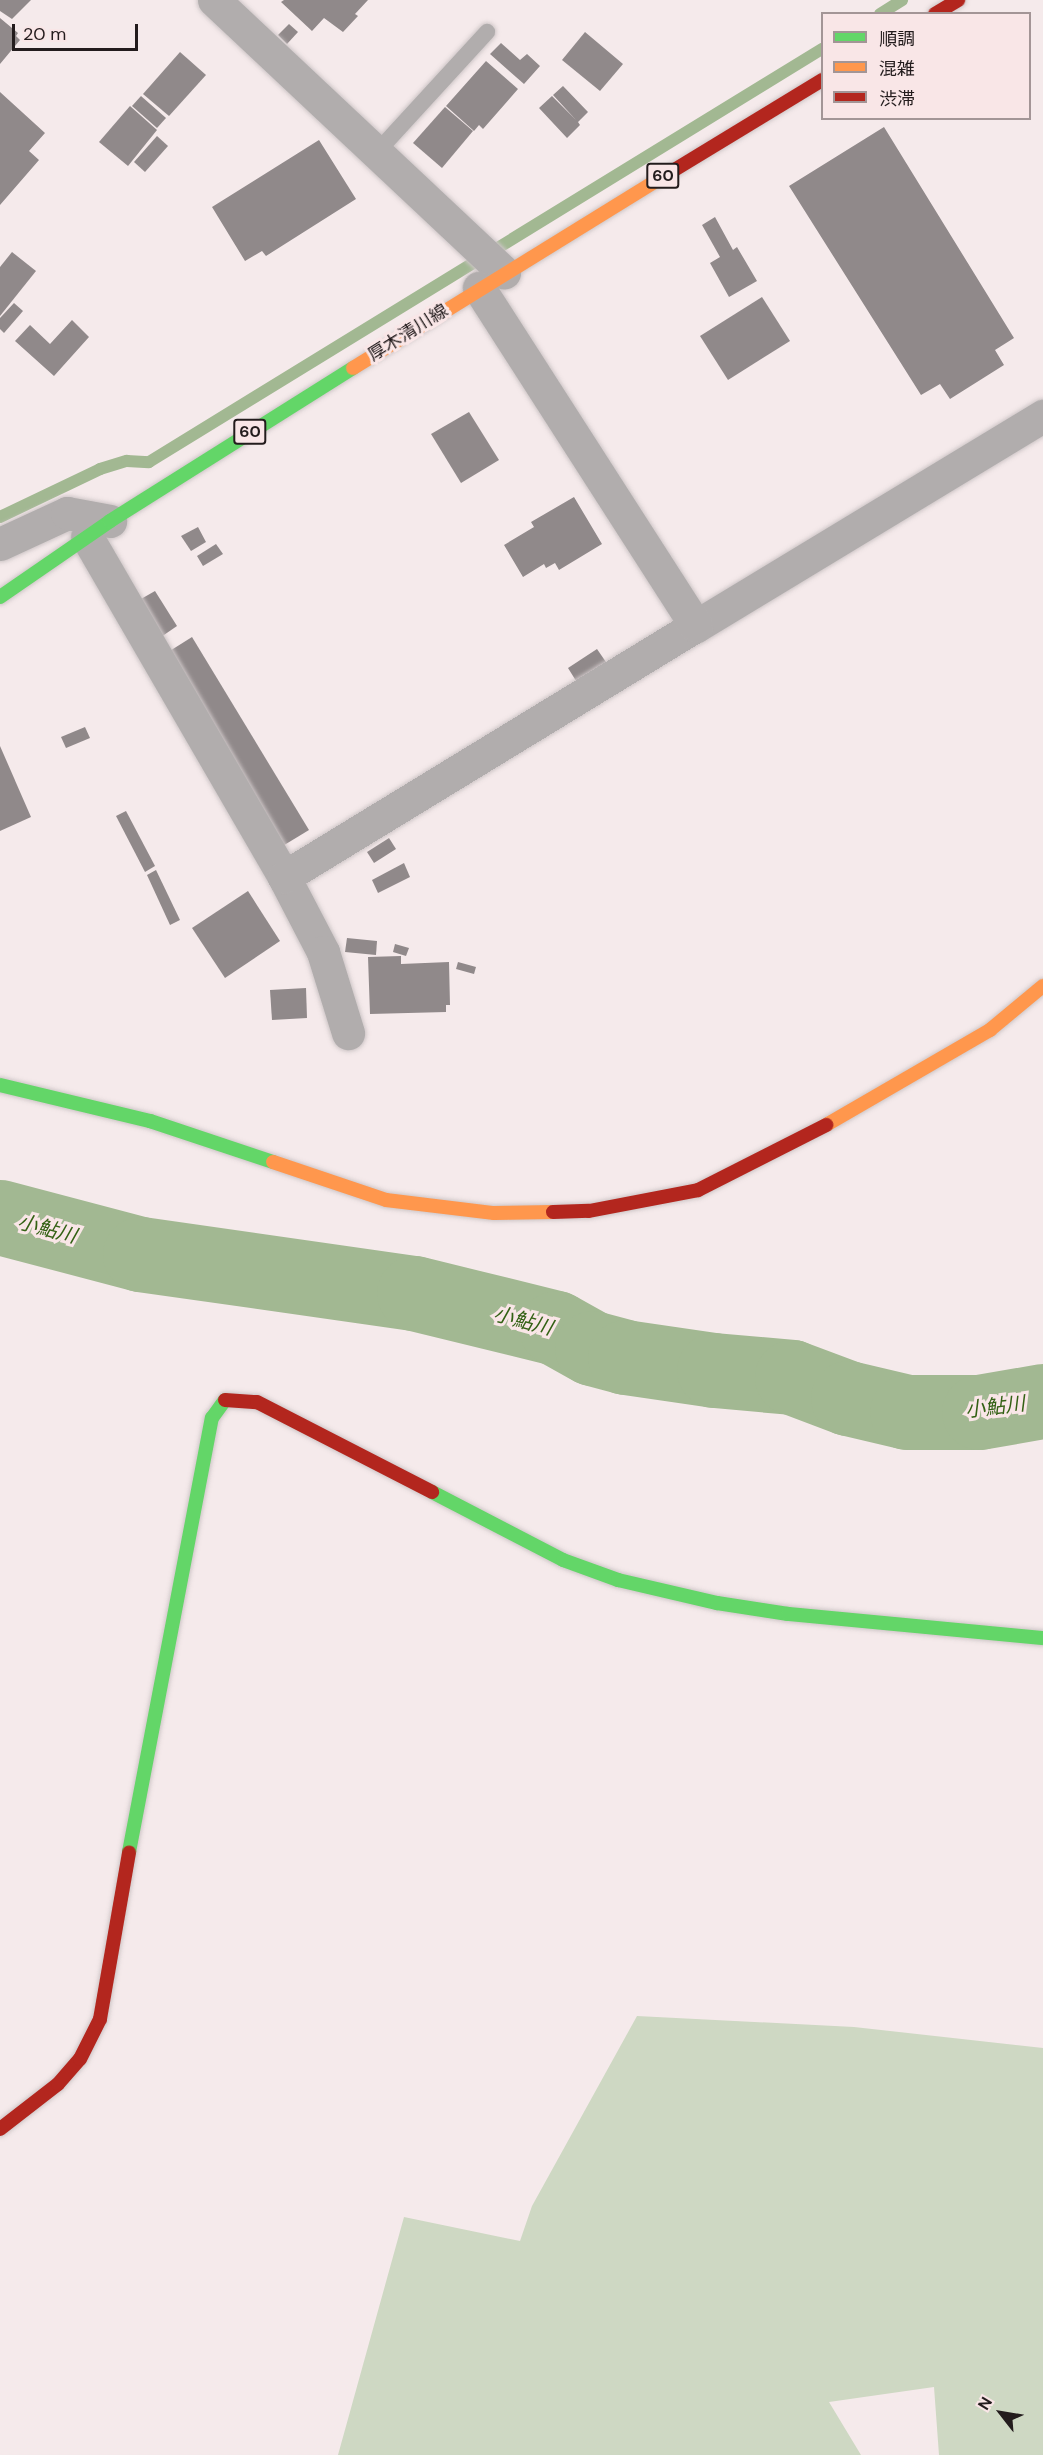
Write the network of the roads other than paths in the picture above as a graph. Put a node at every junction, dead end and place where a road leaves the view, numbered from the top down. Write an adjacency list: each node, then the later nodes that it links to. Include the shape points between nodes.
1 (214, 0): 6 (street)
2 (958, 0): 3 (street)
3 (938, 12)
4 (487, 32): 6 (lane)
5 (821, 81): 7 (street, 厚木清川線 / 60)
6 (377, 152): 7 (street, via 473,243)
7 (494, 276): 9 (street, 厚木清川線 / 60); 12 (street)
8 (1043, 416): 12 (street)
9 (98, 529): 10 (street, via 68,513); 11 (street, 厚木清川線 / 60); 13 (street)
10 (0, 544)
11 (0, 597)
12 (696, 626): 13 (street)
13 (284, 877): 15 (street, via 323,952)
14 (1043, 986): 16 (street, via 990,1030 842,1117 698,1190 589,1211 494,1214 386,1200 150,1120)
15 (348, 1033)
16 (0, 1085)
17 (1043, 1638): 18 (street, via 788,1614 717,1604 618,1580 563,1560 257,1402 226,1399 212,1418 100,2019 80,2059 58,2084)
18 (0, 2129)

